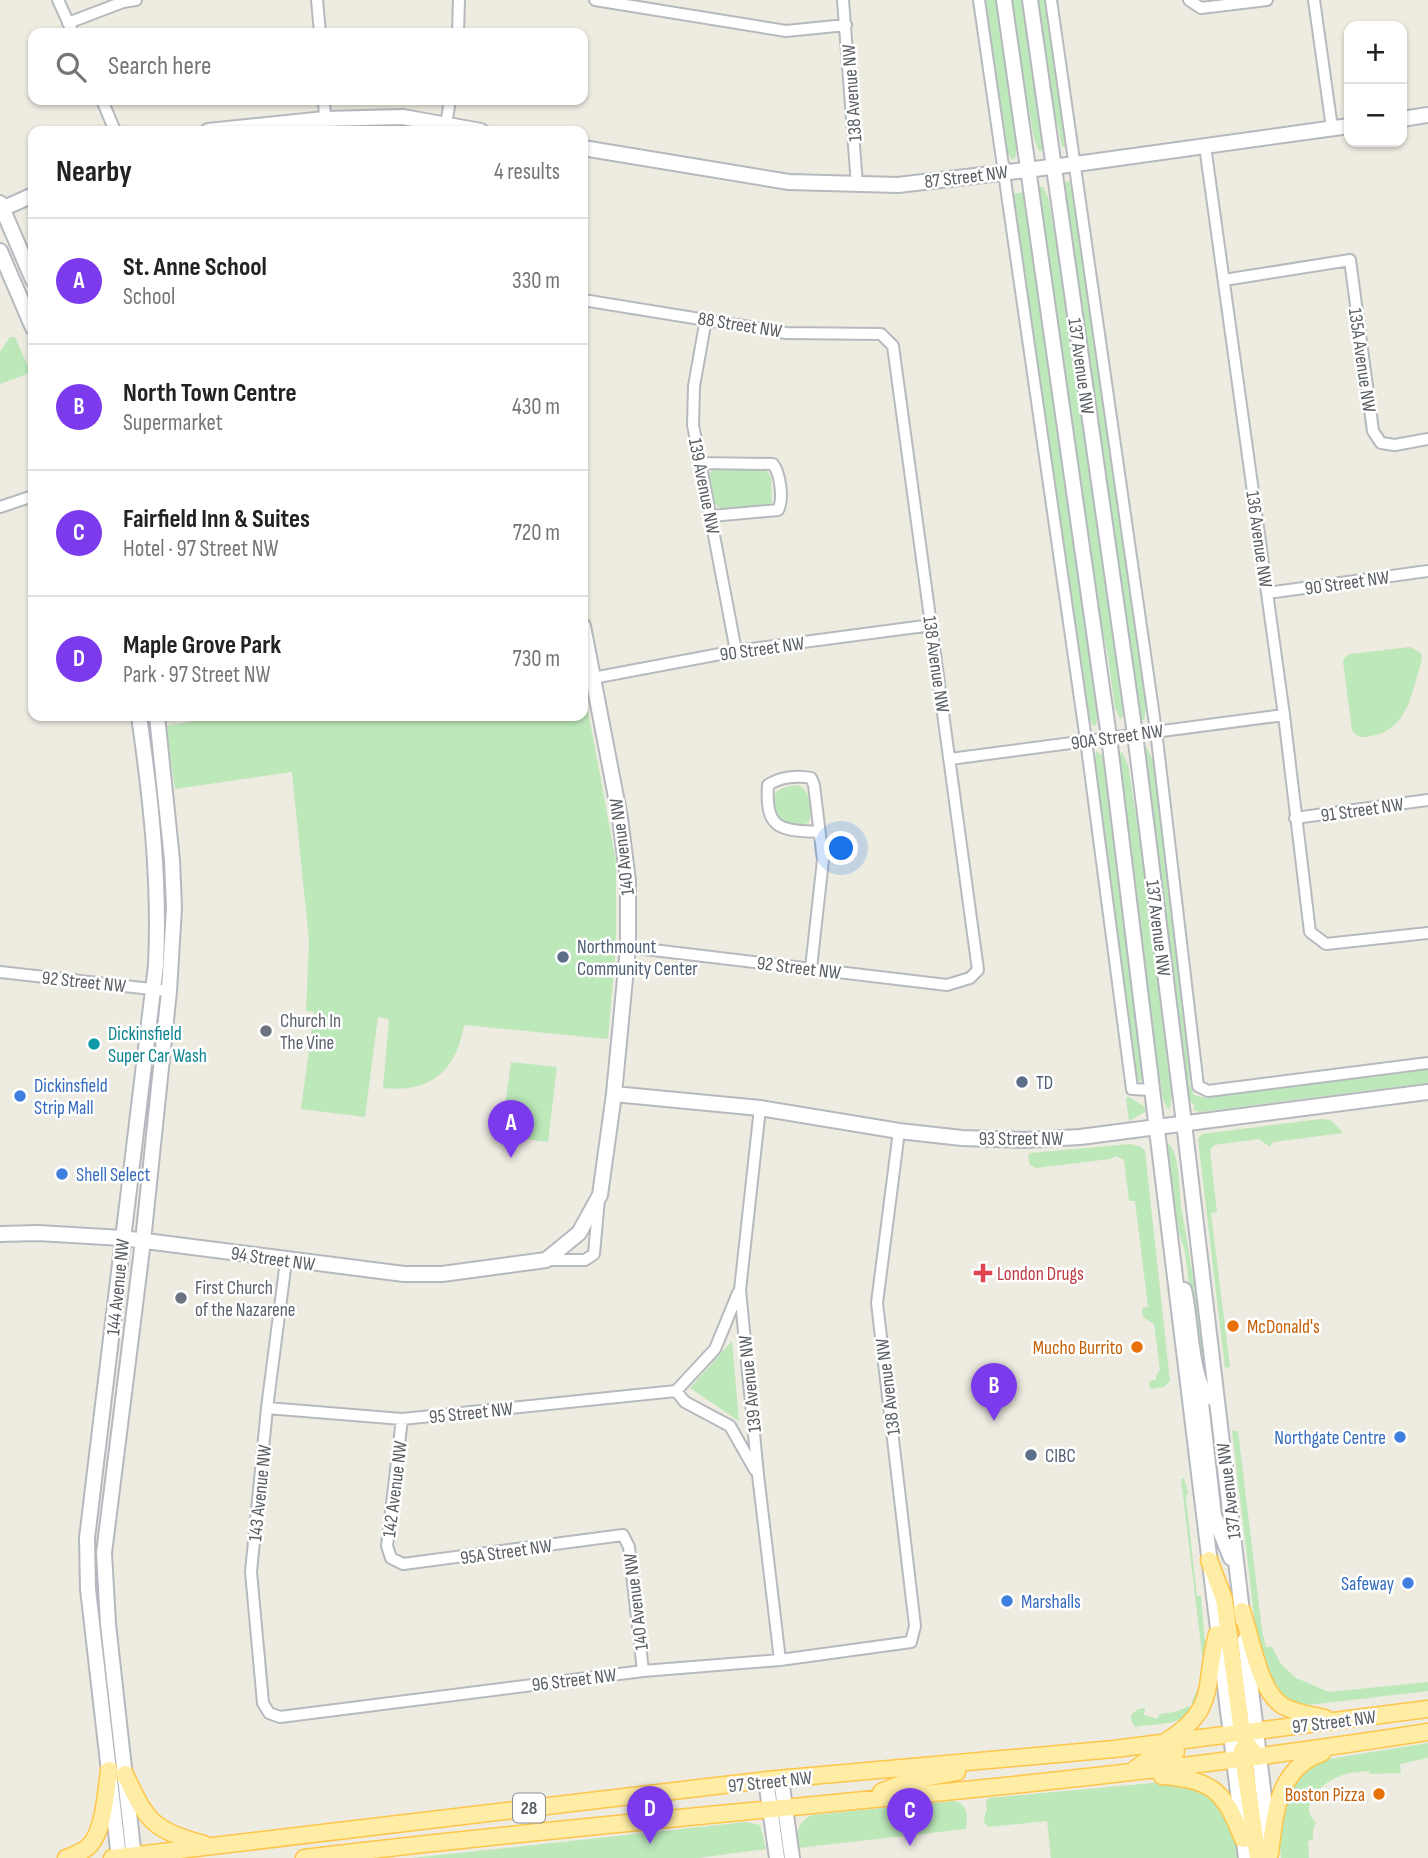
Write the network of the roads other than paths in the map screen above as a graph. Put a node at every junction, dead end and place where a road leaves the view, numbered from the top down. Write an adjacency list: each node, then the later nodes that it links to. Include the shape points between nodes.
1 (58, 0): 17 (street)
2 (136, 0): 17 (street)
3 (317, 0): 18 (street)
4 (459, 0): 19 (street)
5 (595, 0): 15 (street)
6 (675, 0): 15 (street)
7 (843, 0): 16 (street, 138 Avenue NW)
8 (979, 0): 37 (street)
9 (1004, 0): 36 (street, 137 Avenue NW)
10 (1030, 0): 35 (street, 137 Avenue NW)
11 (1051, 0): 34 (street, 137 Avenue NW)
12 (1189, 0): 13 (street, via 1201,8)
13 (1267, 0)
14 (1314, 0): 31 (street)
15 (673, 13): 16 (street, via 786,31)
16 (846, 25): 38 (street, 138 Avenue NW)
17 (70, 28)
18 (320, 28)
19 (457, 28)
20 (104, 105): 27 (street)
21 (324, 105): 25 (street)
22 (449, 105): 26 (street)
23 (1428, 115): 24 (street)
24 (1407, 118)
25 (324, 119): 26 (street, via 403,117); 28 (street)
26 (446, 125): 29 (street)
27 (113, 126)
28 (256, 126)
29 (452, 126)
30 (1344, 127): 31 (street, 87 Street NW)
31 (1332, 128): 32 (street, 87 Street NW)
32 (1205, 146): 34 (street, 87 Street NW); 43 (street, 136 Avenue NW)
33 (588, 149): 38 (street, 87 Street NW, via 748,176)
34 (1076, 164): 35 (street, 87 Street NW); 62 (street, 137 Avenue NW)
35 (1054, 166): 36 (street, 87 Street NW); 63 (street, 137 Avenue NW)
36 (1028, 169): 37 (street, 87 Street NW); 64 (street, 137 Avenue NW)
37 (1004, 172): 38 (street, 87 Street NW, via 898,185); 65 (street)
38 (857, 185)
39 (28, 197): 40 (street)
40 (1, 207): 42 (street)
41 (0, 251): 45 (street)
42 (28, 269)
43 (1224, 280): 48 (street, 135A Avenue NW, via 1350,260 1373,431 1381,443); 54 (street, 136 Avenue NW)
44 (588, 301): 46 (street, 88 Street NW)
45 (28, 316)
46 (706, 319): 47 (street, 88 Street NW, via 786,332 881,334); 49 (street, 139 Avenue NW, via 694,386 693,425)
47 (893, 346): 55 (street, 138 Avenue NW)
48 (1428, 439)
49 (700, 463): 52 (street, 139 Avenue NW); 52 (street, via 761,462 778,470 778,510)
50 (28, 498): 51 (street)
51 (0, 507)
52 (711, 516): 56 (street, 139 Avenue NW)
53 (1428, 571): 54 (street, 90 Street NW)
54 (1267, 593): 59 (street, 136 Avenue NW)
55 (932, 625): 56 (street, 90 Street NW); 66 (street, 138 Avenue NW)
56 (736, 651): 58 (street, 90 Street NW)
57 (588, 652): 58 (street, 140 Avenue NW)
58 (593, 678): 71 (street, 140 Avenue NW, via 620,818 628,881)
59 (1284, 716): 62 (street, 90A Street NW); 68 (street, 136 Avenue NW)
60 (140, 721): 75 (street, 144 Avenue NW, via 158,885)
61 (158, 721): 76 (street, 144 Avenue NW, via 172,860)
62 (1156, 731): 63 (street, 90A Street NW); 77 (street, 137 Avenue NW, via 1198,1086 1208,1091)
63 (1135, 734): 64 (street, 90A Street NW); 82 (street, 137 Avenue NW)
64 (1109, 737): 65 (street, 90A Street NW); 78 (street, 137 Avenue NW)
65 (1086, 740): 66 (street, 90A Street NW); 78 (street, via 1132,1089)
66 (950, 759): 74 (street, 138 Avenue NW, via 978,970)
67 (1428, 800): 68 (street, 91 Street NW)
68 (1295, 818): 70 (street, 136 Avenue NW, via 1310,932 1326,944)
69 (819, 832): 69 (street, via 811,778 775,780 768,785 776,826 786,831); 72 (street, via 823,860)
70 (1428, 933)
71 (628, 947): 72 (street, 92 Street NW); 80 (street, 140 Avenue NW)
72 (811, 968): 74 (street, 92 Street NW, via 947,985)
73 (0, 972): 75 (street, 92 Street NW)
74 (970, 978)
75 (153, 989): 76 (street, 92 Street NW); 88 (street, 144 Avenue NW)
76 (169, 990): 89 (street, 144 Avenue NW)
77 (1428, 1063)
78 (1152, 1090): 83 (street, 137 Avenue NW)
79 (1428, 1092): 82 (street, 93 Street NW)
80 (614, 1094): 81 (street, 93 Street NW); 85 (street, 140 Avenue NW)
81 (760, 1108): 84 (street, 93 Street NW); 92 (street, 139 Avenue NW)
82 (1184, 1123): 83 (street, 93 Street NW); 95 (street, 137 Avenue NW)
83 (1156, 1127): 84 (street, 93 Street NW, via 1024,1140); 86 (street, 137 Avenue NW)
84 (899, 1131): 105 (street, 138 Avenue NW, via 877,1303 915,1626)
85 (600, 1195): 90 (street, via 579,1233); 90 (street, 94 Street NW, via 594,1254 585,1260)
86 (1168, 1224): 93 (street, 137 Avenue NW); 95 (street, via 1189,1313 1197,1380 1207,1396)
87 (0, 1234): 88 (street, 94 Street NW)
88 (122, 1238): 89 (street, 94 Street NW); 117 (street, 144 Avenue NW, via 88,1538 88,1589)
89 (143, 1241): 91 (street, 94 Street NW); 117 (street, 144 Avenue NW, via 104,1553)
90 (546, 1259): 91 (street, 94 Street NW, via 442,1274)
91 (286, 1261): 96 (street, 143 Avenue NW)
92 (740, 1290): 94 (street, via 715,1349); 98 (street, 139 Avenue NW)
93 (1189, 1390): 101 (street, 137 Avenue NW); 102 (street, via 1201,1403 1214,1517)
94 (676, 1391): 97 (street, 95 Street NW); 98 (street, via 685,1402 730,1426)
95 (1217, 1400): 102 (street, 137 Avenue NW)
96 (267, 1408): 97 (street, 95 Street NW); 109 (street, 143 Avenue NW, via 251,1572 263,1703 269,1713)
97 (402, 1419): 100 (street, 142 Avenue NW, via 387,1546)
98 (758, 1475): 106 (street, 139 Avenue NW)
99 (623, 1535): 100 (street, 95A Street NW, via 403,1564); 107 (street, 140 Avenue NW, via 629,1547)
100 (391, 1558)
101 (1209, 1560): 104 (street, 137 Avenue NW); 113 (main road, via 1224,1599)
102 (1238, 1572): 103 (street, 137 Avenue NW)
103 (1242, 1611): 110 (main road, via 1273,1697 1283,1706); 113 (street, 137 Avenue NW)
104 (1217, 1634): 112 (main road, via 1203,1707 1186,1729); 113 (street, 137 Avenue NW)
105 (911, 1642): 106 (street, 96 Street NW)
106 (780, 1660): 107 (street, 96 Street NW)
107 (643, 1671): 109 (street, 96 Street NW)
108 (1428, 1709): 110 (main road, 97 Street NW)
109 (280, 1717)
110 (1338, 1720): 113 (main road, 97 Street NW)
111 (1428, 1732): 114 (main road, 97 Street NW)
112 (1164, 1742): 113 (main road, 97 Street NW); 115 (main road, 97 Street NW)
113 (1242, 1744): 114 (main road, 97 Street NW); 118 (main road, via 1155,1754); 123 (street, 137 Avenue NW); 126 (main road)
114 (1344, 1746): 126 (main road, via 1316,1755 1290,1774 1280,1793)
115 (1114, 1749): 116 (main road, 97 Street NW); 119 (main road, via 1099,1767)
116 (969, 1762): 120 (main road, 97 Street NW); 121 (main road, via 958,1772 908,1782)
117 (117, 1772): 124 (main road, via 152,1823 176,1836); 125 (street, 144 Avenue NW); 127 (main road, via 89,1847)
118 (1129, 1773): 119 (main road, 97 Street NW); 123 (main road, 97 Street NW, via 1209,1786 1225,1799)
119 (1065, 1779): 121 (main road, 97 Street NW)
120 (774, 1780): 122 (street); 124 (main road, 97 Street NW / 28)
121 (862, 1799): 122 (main road, 97 Street NW)
122 (777, 1808): 128 (main road, 97 Street NW / 28); 129 (street); 130 (street)
123 (1243, 1839): 131 (street, 137 Avenue NW)
124 (213, 1846): 125 (main road, 97 Street NW)
125 (124, 1857)
126 (1266, 1857)
127 (66, 1858)
128 (304, 1858)
129 (777, 1858)
130 (792, 1858)
131 (1245, 1858)

